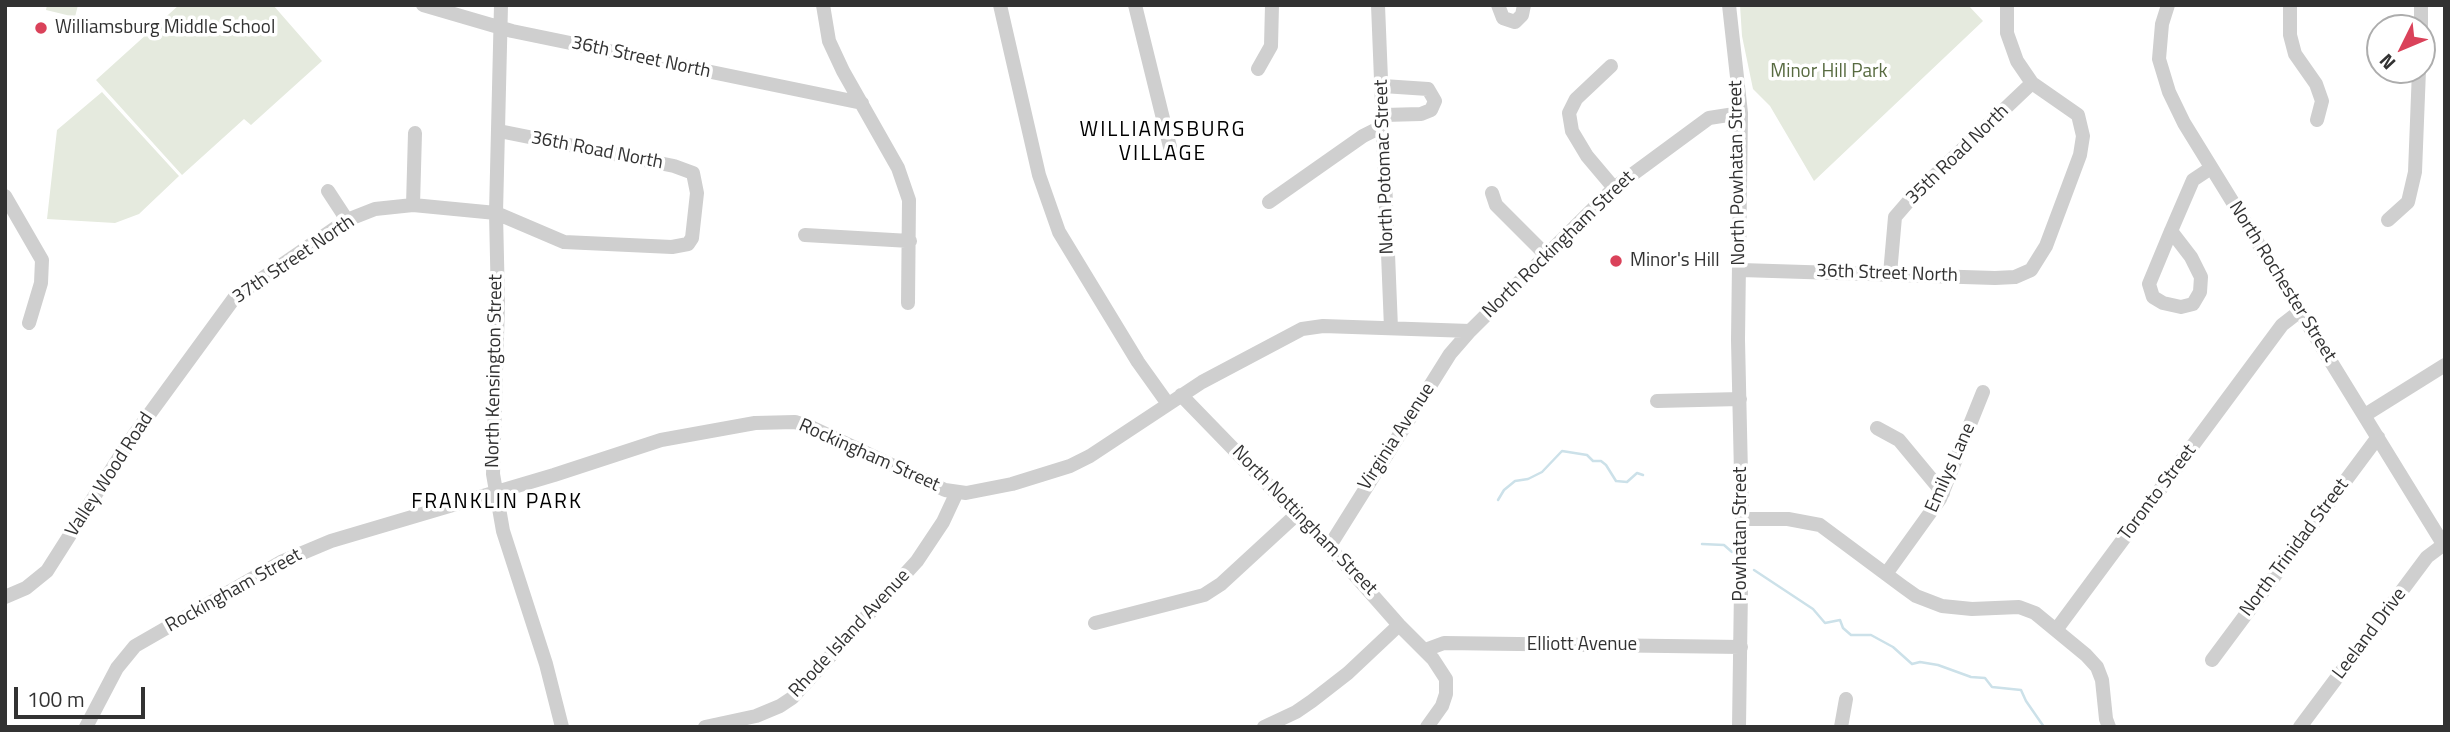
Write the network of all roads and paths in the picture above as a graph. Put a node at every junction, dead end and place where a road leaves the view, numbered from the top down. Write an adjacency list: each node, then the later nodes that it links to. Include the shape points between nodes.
1 (423, 5): 14 (street, 36th Street North)
2 (501, 5): 14 (street, North Kensington Street)
3 (823, 5): 20 (street, via 829,41)
4 (1000, 5): 59 (street, via 1039,175 1059,232)
5 (1135, 5): 26 (street)
6 (1272, 5): 16 (street, via 1271,46)
7 (1378, 5): 19 (street, North Potomac Street)
8 (1498, 5): 9 (street, via 1503,18 1515,22)
9 (1524, 5)
10 (1729, 5): 21 (street, North Powhatan Street)
11 (2007, 5): 17 (street, via 2009,41)
12 (2168, 5): 27 (street, North Rochester Street, via 2160,59 2169,92)
13 (2290, 5): 22 (street, via 2295,54 2322,101)
14 (501, 29): 20 (street, 36th Street North); 24 (street, North Kensington Street)
15 (1611, 66): 28 (street, via 1576,99 1569,113 1572,131 1587,156)
16 (1258, 69)
17 (2032, 83): 45 (street, 35th Road North, via 1895,217); 45 (street, 36th Street North, via 2078,115 2083,136 2046,246 2031,271 1995,278)
18 (2419, 84): 36 (street, via 2416,172 2409,202)
19 (1383, 86): 23 (street, North Potomac Street); 23 (street, via 1428,89 1435,100 1431,110)
20 (862, 103): 41 (street, via 898,168 909,200)
21 (1741, 113): 28 (street, North Rockingham Street, via 1709,118); 44 (street, North Powhatan Street)
22 (2317, 120)
23 (1384, 121): 32 (street); 50 (street, North Potomac Street)
24 (499, 131): 34 (street, North Kensington Street); 42 (street, 36th Road North, via 693,173 696,212)
25 (415, 133): 33 (street)
26 (1170, 147)
27 (2211, 168): 39 (street, via 2193,180); 47 (street, North Rochester Street)
28 (1614, 188): 43 (street, North Rockingham Street)
29 (328, 191): 35 (street)
30 (1492, 193): 43 (street, via 1496,205)
31 (5, 196): 37 (street)
32 (1269, 202)
33 (413, 205): 34 (street, 37th Street North); 35 (street, 37th Street North, via 375,209)
34 (496, 213): 42 (street, 37th Street North, via 564,242); 63 (street, North Kensington Street)
35 (347, 220): 52 (street, 37th Street North, via 244,289)
36 (2388, 220)
37 (19, 221): 38 (street); 48 (street, via 42,260)
38 (5, 230)
39 (2171, 231): 39 (street, via 2150,284 2153,297 2181,307 2193,304 2201,277)
40 (805, 235): 41 (street)
41 (910, 241): 46 (street)
42 (688, 244)
43 (1546, 255): 51 (street, North Rockingham Street)
44 (1741, 270): 45 (street, 36th Street North); 53 (street, North Powhatan Street)
45 (1890, 274)
46 (908, 303)
47 (2300, 311): 60 (street, North Rochester Street); 74 (street, Toronto Street, via 2282,325)
48 (29, 323)
49 (1323, 326): 50 (street, North Rockingham Street); 56 (street, Rockingham Street, via 1285,336)
50 (1391, 328): 51 (street, North Rockingham Street)
51 (1470, 331): 69 (street, Virginia Avenue, via 1450,354)
52 (204, 338): 71 (street, Valley Wood Road, via 129,442 47,571)
53 (1738, 340): 57 (street, Powhatan Street)
54 (2445, 365): 60 (street)
55 (1983, 391): 65 (street, Emilys Lane)
56 (1181, 395): 59 (street, Rockingham Street); 66 (street, North Nottingham Street)
57 (1740, 399): 58 (street); 67 (street, Powhatan Street)
58 (1657, 401)
59 (1168, 404): 64 (street, Rockingham Street, via 1070,466 986,490)
60 (2365, 415): 62 (street, North Rochester Street)
61 (1877, 428): 65 (street, via 1899,440)
62 (2378, 437): 68 (street, North Rochester Street); 77 (street, North Trinidad Street)
63 (495, 492): 64 (street, Rockingham Street, via 661,440 783,421 813,428); 79 (street, Rockingham Street, via 296,555 176,622 128,652); 80 (street, North Kensington Street)
64 (957, 492): 81 (street, Rhode Island Avenue, via 917,561 792,698 767,712)
65 (1943, 493): 70 (street, Emilys Lane)
66 (1296, 515): 69 (street, North Nottingham Street); 72 (street, via 1204,595)
67 (1742, 519): 70 (street, via 1796,519 1820,525); 75 (street, Powhatan Street)
68 (2444, 546): 87 (street, Leeland Drive, via 2427,557)
69 (1329, 547): 73 (street, North Nottingham Street)
70 (1886, 574): 74 (street, via 1916,596 1942,606 2019,607)
71 (5, 597)
72 (1096, 623)
73 (1399, 625): 76 (street, North Nottingham Street); 82 (street, via 1312,701)
74 (2056, 630): 86 (street, via 2097,667)
75 (1741, 647): 76 (street, Elliott Avenue, via 1444,643); 84 (street, Powhatan Street)
76 (1424, 650): 83 (street, North Nottingham Street, via 1447,685 1442,706)
77 (2212, 660)
78 (1846, 699): 85 (street)
79 (86, 727)
80 (562, 727)
81 (705, 727)
82 (1264, 727)
83 (1427, 727)
84 (1740, 727)
85 (1841, 727)
86 (2109, 727)
87 (2300, 727)

